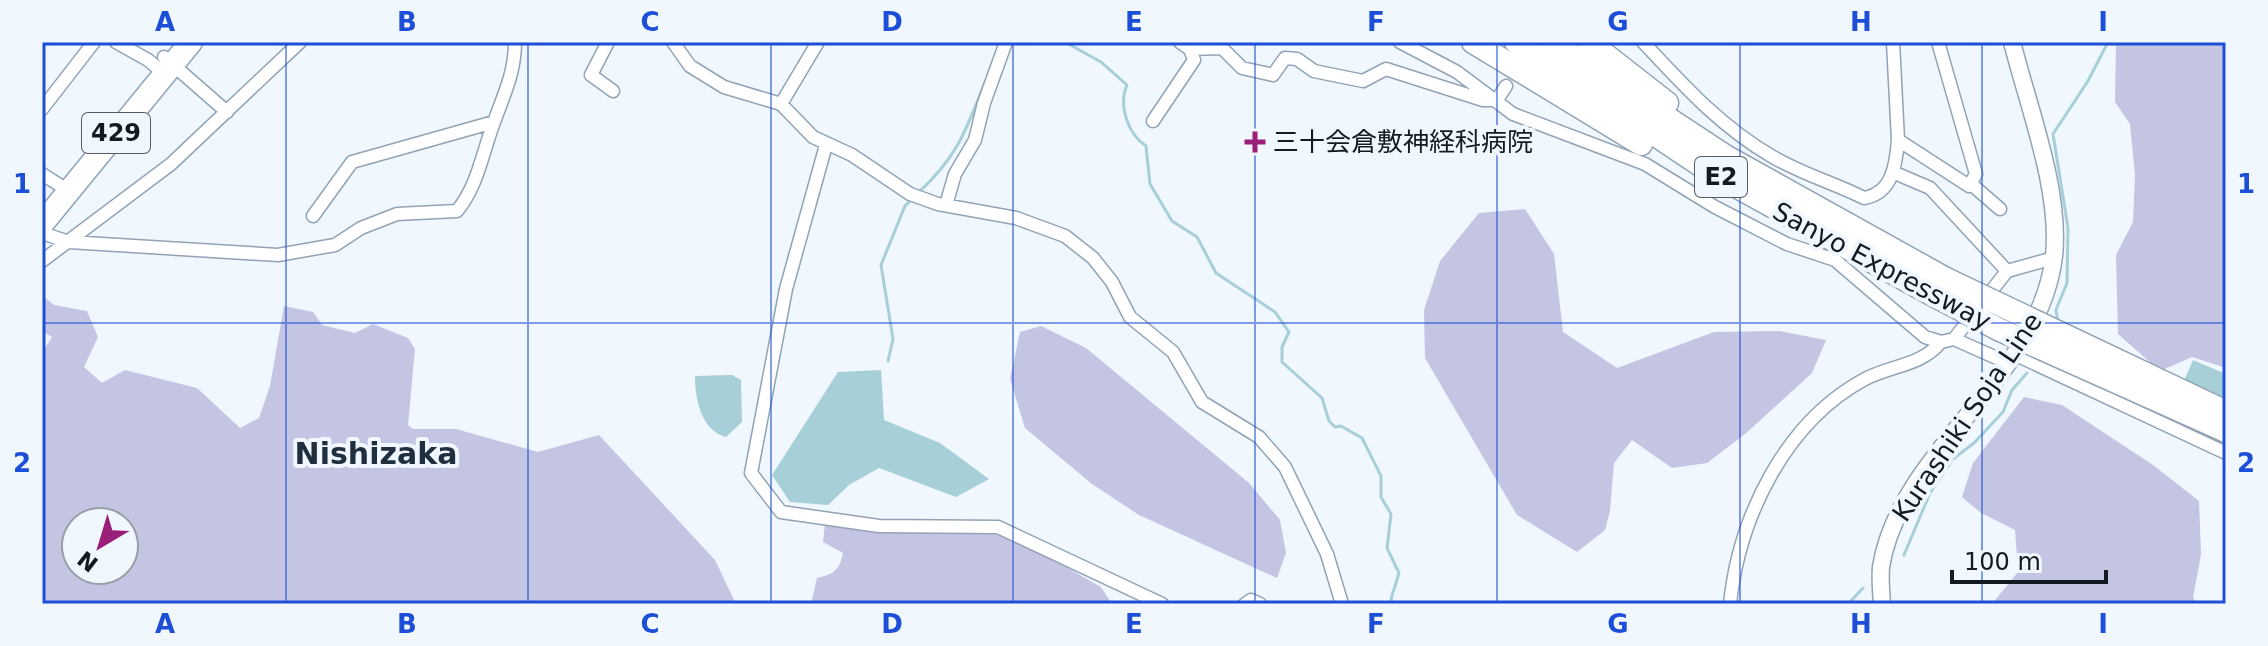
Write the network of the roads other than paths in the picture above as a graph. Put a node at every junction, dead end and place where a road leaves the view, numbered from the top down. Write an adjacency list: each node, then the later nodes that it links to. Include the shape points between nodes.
1 (94, 42): 25 (street)
2 (116, 42): 20 (street)
3 (191, 42): 20 (highway, 429)
4 (300, 42): 26 (street)
5 (515, 42): 28 (street, via 510,88)
6 (608, 42): 22 (street, via 591,75)
7 (673, 42): 24 (street, via 690,66 724,87)
8 (818, 42): 24 (street)
9 (1006, 42): 34 (street, via 975,140 955,174)
10 (1400, 42): 23 (street)
11 (1473, 42): 41 (highway, via 1730,194)
12 (1516, 42): 41 (highway, Sanyo Expressway / E2, via 1702,166)
13 (1552, 42): 41 (highway, Sanyo Expressway / E2)
14 (1589, 42): 41 (highway)
15 (1643, 42): 31 (street, via 1708,112 1776,159 1864,198 1875,196)
16 (1893, 42): 29 (street)
17 (1938, 42): 33 (street, via 1976,174)
18 (2012, 42): 42 (main road, Kurashiki Soja Line, via 2045,169)
19 (1185, 46): 23 (street, via 1222,48 1242,68 1273,75 1285,58 1297,59 1314,71 1363,81 1386,69); 27 (street, via 1194,60)
20 (167, 61): 26 (street); 32 (highway, 429)
21 (1506, 86): 23 (street)
22 (613, 91)
23 (1497, 100): 46 (street, via 1513,114 1645,164 1787,244 1835,260 1925,337)
24 (781, 104): 30 (street)
25 (42, 109)
26 (227, 112): 40 (street, via 171,164)
27 (1153, 121)
28 (494, 122): 37 (street, via 352,162); 40 (street, via 470,196 457,211 397,214 335,245 278,255)
29 (1898, 140): 31 (street); 33 (street)
30 (826, 145): 34 (street, via 852,155 914,196); 51 (street, via 783,304 751,473 774,506 781,512 879,526 998,527)
31 (1895, 173): 44 (street, via 1930,188)
32 (57, 183): 35 (highway, 429); 38 (highway, 429)
33 (1970, 183): 36 (street)
34 (946, 205): 54 (street, via 1053,231 1093,258 1130,317 1173,352 1202,402 1259,437 1285,467 1327,554)
35 (42, 206)
36 (2000, 209)
37 (313, 216)
38 (42, 224)
39 (42, 233): 40 (street)
40 (69, 242): 43 (street)
41 (1865, 247): 45 (highway, Sanyo Expressway / E2)
42 (2054, 258): 44 (street); 47 (main road, Kurashiki Soja Line, via 2045,297)
43 (42, 261)
44 (2007, 271): 46 (street)
45 (1940, 287): 48 (highway, Sanyo Expressway / E2, bridge); 49 (highway, Sanyo Expressway / E2, bridge, via 1998,329)
46 (1947, 340): 47 (street); 55 (street, via 1928,357 1865,379 1797,432 1761,495 1738,553)
47 (2011, 359): 50 (street); 56 (main road, Kurashiki Soja Line, via 1924,475 1892,530 1881,568)
48 (2226, 412)
49 (2226, 431)
50 (2226, 453)
51 (1162, 604)
52 (1245, 604): 53 (street)
53 (1260, 604)
54 (1342, 604)
55 (1730, 604)
56 (1882, 604)

